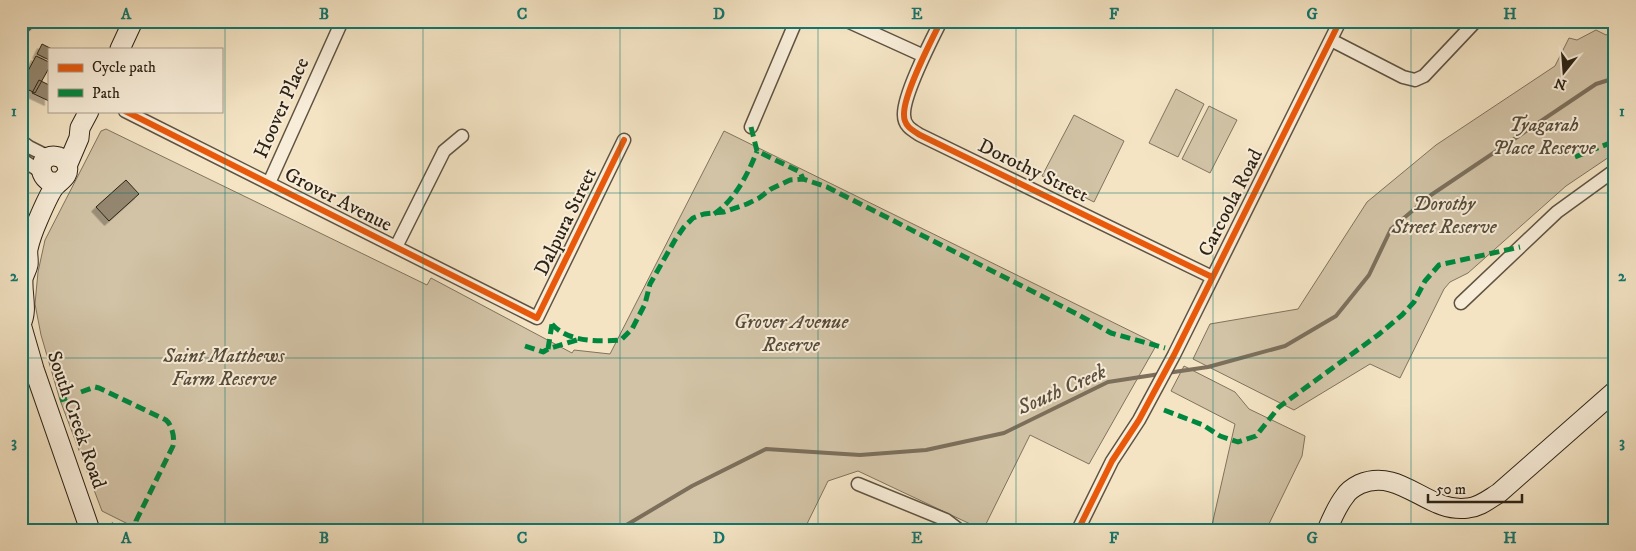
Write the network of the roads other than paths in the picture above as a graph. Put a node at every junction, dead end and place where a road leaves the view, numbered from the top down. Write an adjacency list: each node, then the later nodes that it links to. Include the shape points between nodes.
1 (133, 21): 9 (street)
2 (342, 21): 20 (street, Hoover Place)
3 (796, 21): 13 (street)
4 (847, 21): 10 (street)
5 (941, 21): 10 (street)
6 (1340, 21): 8 (street, Carcoola Road)
7 (1476, 21): 8 (street, via 1424,76 1415,80)
8 (1331, 40): 24 (street, Carcoola Road)
9 (120, 48)
10 (924, 56): 24 (street, Dorothy Street, via 905,104 908,128)
11 (88, 112): 18 (street, South Creek Road)
12 (127, 112): 20 (street, Grover Avenue)
13 (751, 127)
14 (462, 136): 22 (street, via 444,151)
15 (624, 140): 26 (street, Dalpura Street)
16 (21, 141): 18 (street)
17 (21, 159): 18 (street)
18 (52, 168): 21 (street); 23 (street, South Creek Road, via 52,190)
19 (1615, 170): 25 (street, via 1557,212)
20 (268, 183): 22 (street, Grover Avenue)
21 (21, 234)
22 (396, 247): 26 (street, Grover Avenue)
23 (24, 262): 27 (street, South Creek Road, via 25,316)
24 (1212, 277): 32 (street, Carcoola Road, via 1174,355 1139,420 1112,461)
25 (1461, 303)
26 (537, 318)
27 (21, 324): 30 (street, South Creek Road)
28 (1615, 390): 33 (street, via 1483,504 1456,509 1442,506 1393,482 1375,479 1354,487 1346,494)
29 (858, 484): 31 (street, via 946,520)
30 (90, 530)
31 (960, 530)
32 (1078, 530)
33 (1327, 530)

